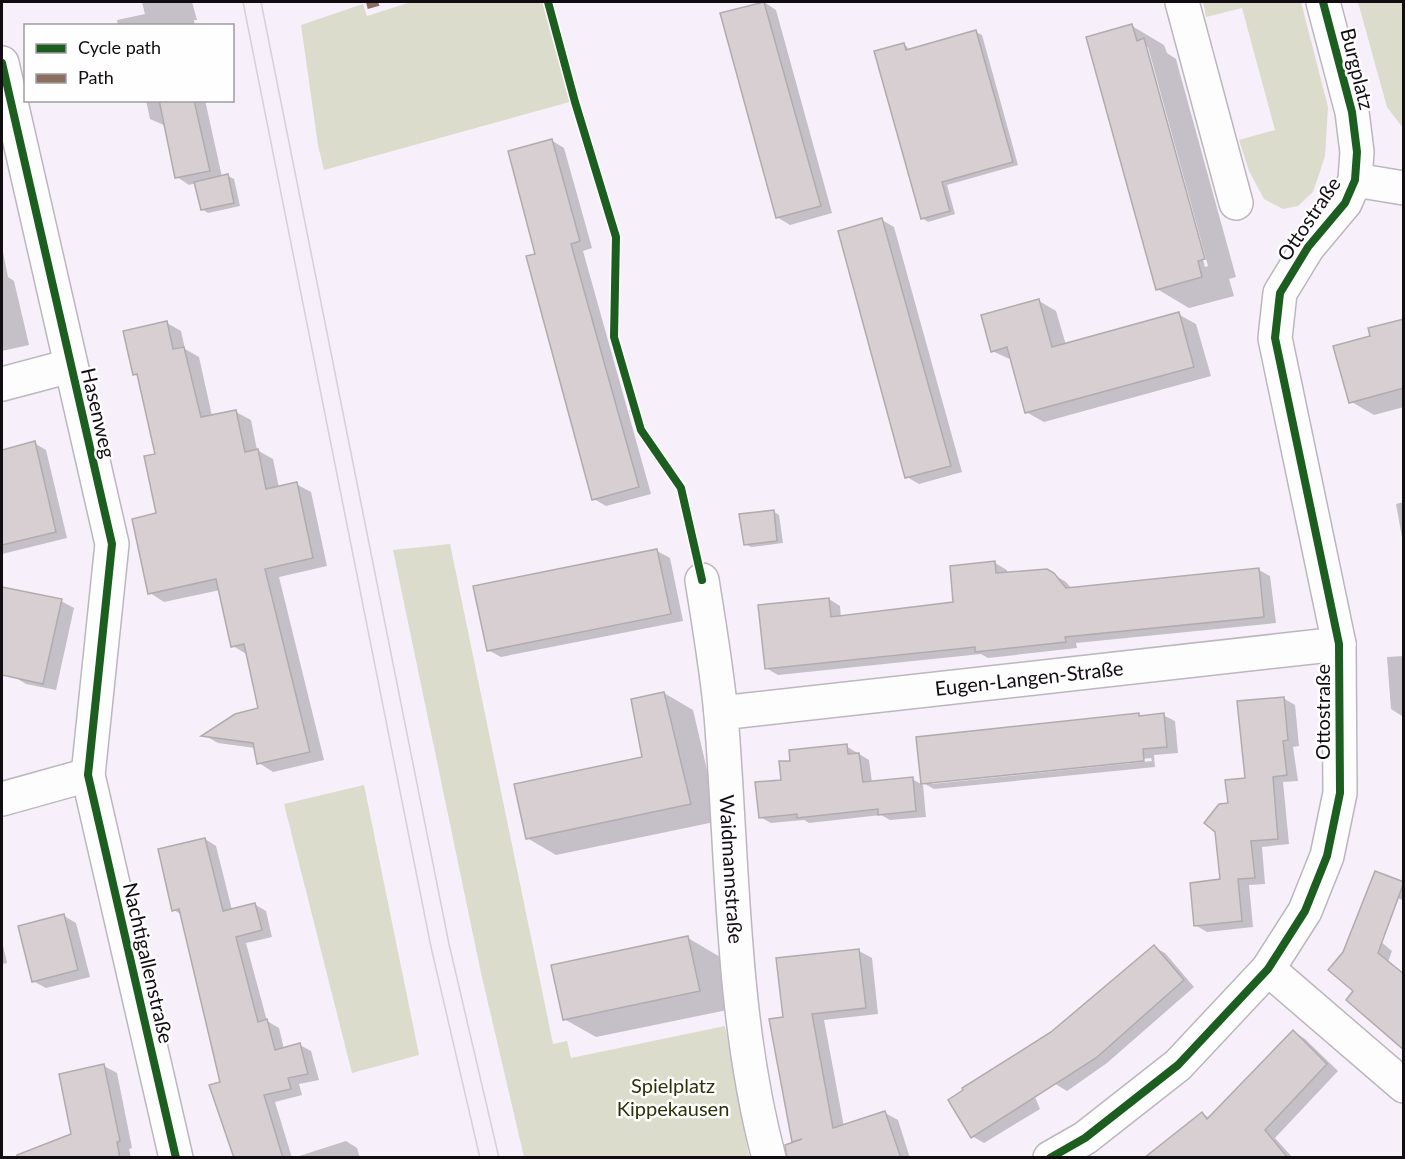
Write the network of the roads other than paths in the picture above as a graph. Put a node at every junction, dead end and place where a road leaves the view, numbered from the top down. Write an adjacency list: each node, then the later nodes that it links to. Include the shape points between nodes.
1 (1182, 2): 6 (street)
2 (1323, 2): 4 (street, Burgplatz, via 1352,111 1357,152)
3 (2, 63): 7 (street, Hasenweg)
4 (1355, 180): 5 (street); 10 (street, Ottostraße, via 1345,203 1308,247 1280,293 1275,338)
5 (1404, 188)
6 (1236, 203)
7 (70, 366): 8 (street); 12 (street, Hasenweg, via 112,544)
8 (2, 384)
9 (702, 580): 11 (street, Waidmannstraße)
10 (1339, 644): 11 (street, Eugen-Langen-Straße); 14 (street, Ottostraße, via 1340,793 1327,856 1305,911)
11 (721, 713): 17 (street, Waidmannstraße, via 739,979 761,1129)
12 (88, 775): 13 (street); 16 (street, Nachtigallenstraße)
13 (2, 799)
14 (1268, 969): 15 (street); 18 (street, Ottostraße, via 1178,1065 1085,1138)
15 (1404, 1086)
16 (176, 1158)
17 (769, 1158)
18 (1050, 1158)

